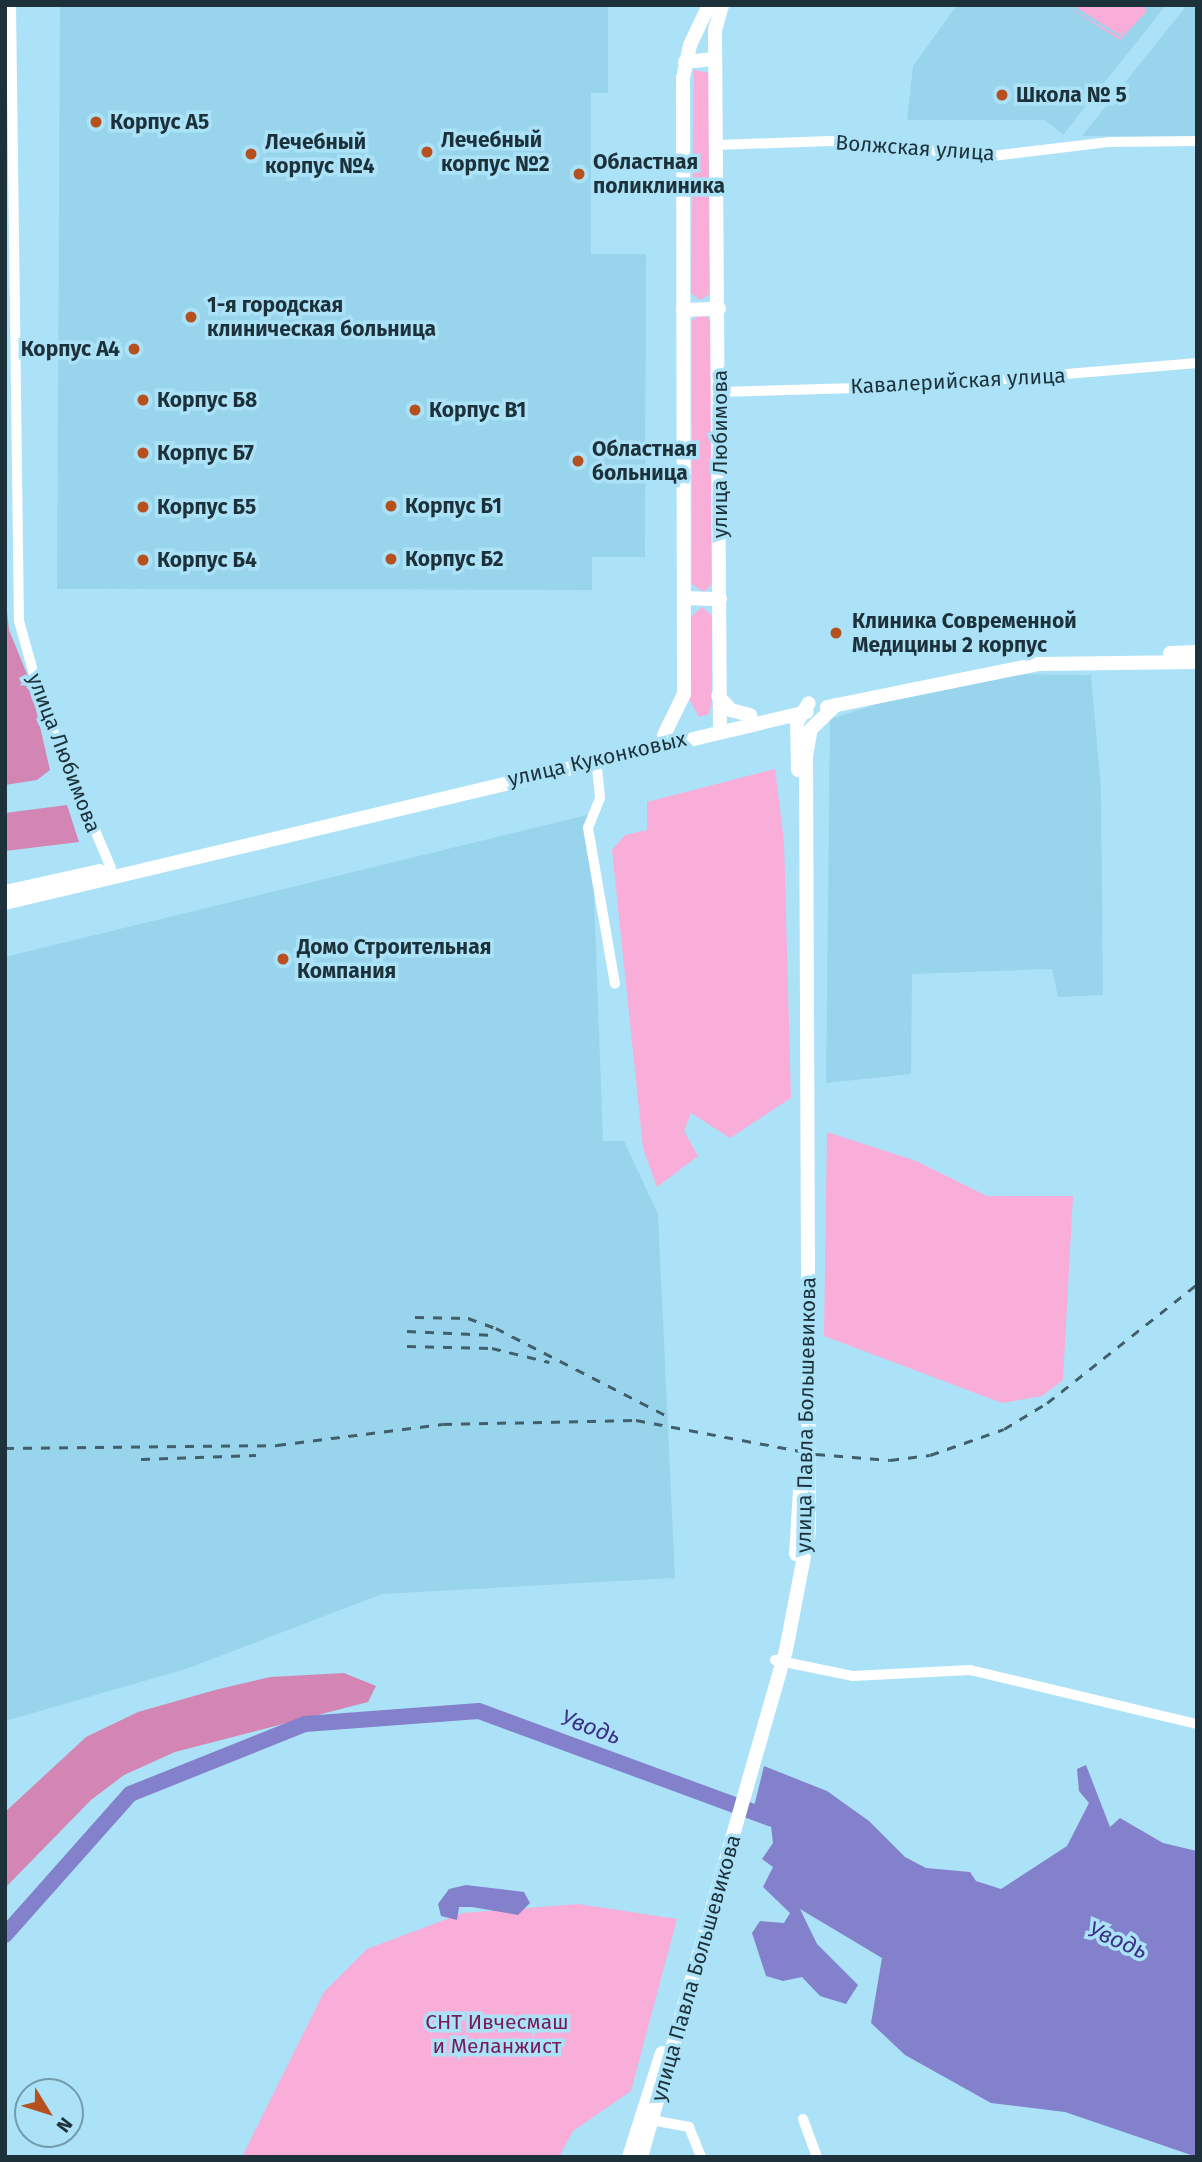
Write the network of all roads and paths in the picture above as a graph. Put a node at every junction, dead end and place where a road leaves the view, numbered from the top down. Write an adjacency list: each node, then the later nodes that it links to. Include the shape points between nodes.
1 (11, 5): 24 (street, улица Любимова, via 19,621 43,707)
2 (709, 5): 5 (main road, улица Любимова)
3 (722, 5): 4 (main road, улица Любимова)
4 (715, 60): 5 (main road); 7 (main road, улица Любимова)
5 (685, 62): 9 (main road, улица Любимова)
6 (1197, 141): 7 (street, Волжская улица, via 1110,142 992,156 830,141)
7 (716, 145): 8 (main road, улица Любимова)
8 (719, 309): 9 (main road); 11 (main road, улица Любимова)
9 (683, 310): 12 (main road, улица Любимова)
10 (1197, 363): 11 (street, Кавалерийская улица, via 924,386)
11 (719, 392): 13 (main road, улица Любимова)
12 (684, 598): 13 (main road); 21 (main road, улица Любимова, via 684,694)
13 (720, 599): 16 (main road, улица Любимова)
14 (1197, 652): 18 (main road, улица Куконковых, via 1010,659)
15 (1197, 662): 17 (main road, улица Куконковых, via 1038,664)
16 (718, 696): 19 (main road, via 732,710); 20 (main road, улица Любимова)
17 (836, 705): 18 (main road, улица Куконковых); 22 (main road, улица Павла Большевикова, via 811,729)
18 (804, 708): 19 (main road, улица Куконковых); 22 (main road)
19 (761, 715): 20 (main road, улица Куконковых); 22 (main road, via 789,730)
20 (720, 726): 21 (main road, улица Куконковых); 23 (main road, улица Куконковых)
21 (664, 735): 24 (main road, улица Куконковых)
22 (802, 755): 28 (main road, улица Павла Большевикова, via 801,1452 795,1567)
23 (596, 759): 24 (main road, улица Куконковых); 27 (street, via 600,798 589,841)
24 (112, 872): 25 (main road, улица Куконковых); 26 (main road, улица Куконковых)
25 (5, 892)
26 (5, 903)
27 (615, 984)
28 (779, 1661): 29 (street, via 853,1676 970,1670); 30 (main road, улица Павла Большевикова)
29 (1197, 1724)
30 (648, 2119): 32 (main road, улица Павла Большевикова); 33 (main road, улица Павла Большевикова); 34 (street, via 689,2127)
31 (803, 2119): 35 (street)
32 (629, 2157)
33 (641, 2157)
34 (701, 2157)
35 (817, 2157)

